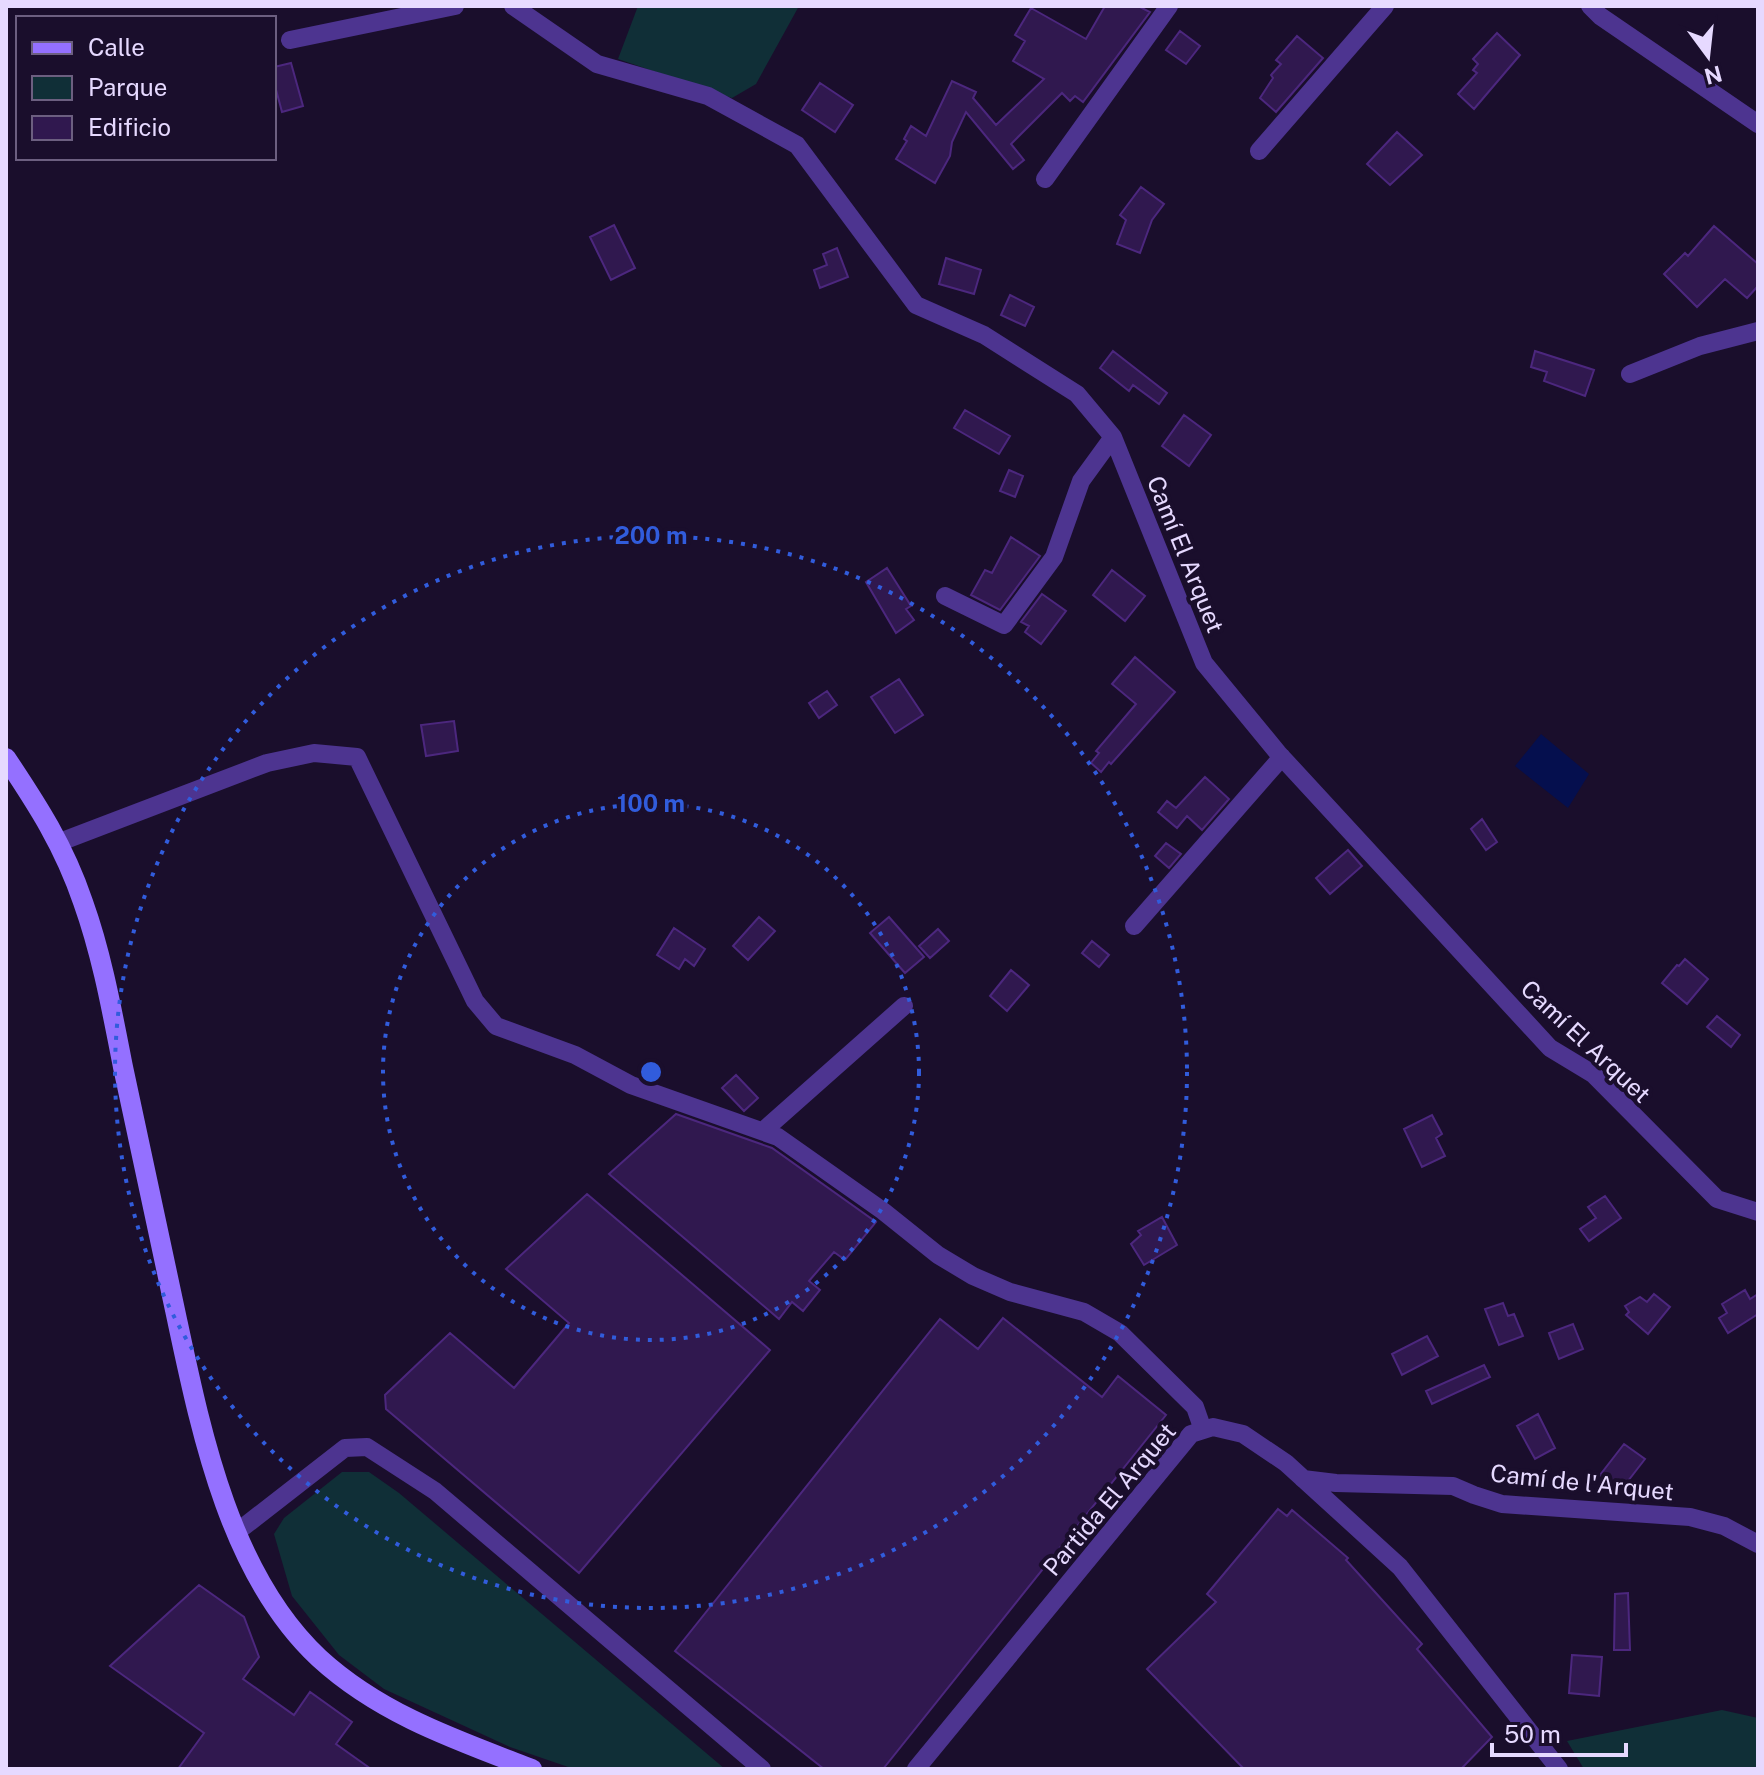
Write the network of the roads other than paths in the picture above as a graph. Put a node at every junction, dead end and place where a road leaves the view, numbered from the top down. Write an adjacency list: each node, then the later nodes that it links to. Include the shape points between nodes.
1 (455, 6): 6 (street)
2 (513, 6): 12 (street, Camí El Arquet, via 597,64 708,96 797,145 916,305 984,335 1077,394)
3 (1169, 6): 9 (street)
4 (1385, 6): 8 (street)
5 (1590, 6): 7 (street)
6 (290, 40)
7 (1758, 124)
8 (1259, 151)
9 (1045, 179)
10 (1758, 331): 11 (street, via 1700,346)
11 (1630, 374)
12 (1113, 437): 13 (street, via 1081,481 1054,557 1004,625); 14 (street, Camí El Arquet, via 1204,663)
13 (945, 596)
14 (1282, 757): 17 (street); 20 (street, Camí El Arquet, via 1550,1048 1593,1074 1717,1199)
15 (6, 758): 16 (street)
16 (60, 842): 19 (street, via 267,763 314,753 357,757 475,1001 496,1026 575,1055 631,1085); 23 (street, via 104,973 191,1384 214,1472)
17 (1134, 926)
18 (904, 1006): 19 (street)
19 (763, 1131): 21 (street, via 811,1159 973,1276 1084,1312 1120,1333 1195,1407)
20 (1758, 1212)
21 (1203, 1430): 22 (street, Partida El Arquet, via 1243,1434); 27 (street, Partida El Arquet, via 1191,1434)
22 (1303, 1479): 24 (street, Camí de l'Arquet, via 1453,1486 1502,1504 1690,1517 1724,1526); 28 (street, Partida El Arquet, via 1400,1567)
23 (237, 1532): 25 (street, via 279,1612 318,1657 369,1698 434,1732); 26 (street, via 345,1448 367,1447 435,1491)
24 (1758, 1544)
25 (532, 1769)
26 (762, 1769)
27 (916, 1769)
28 (1559, 1769)

